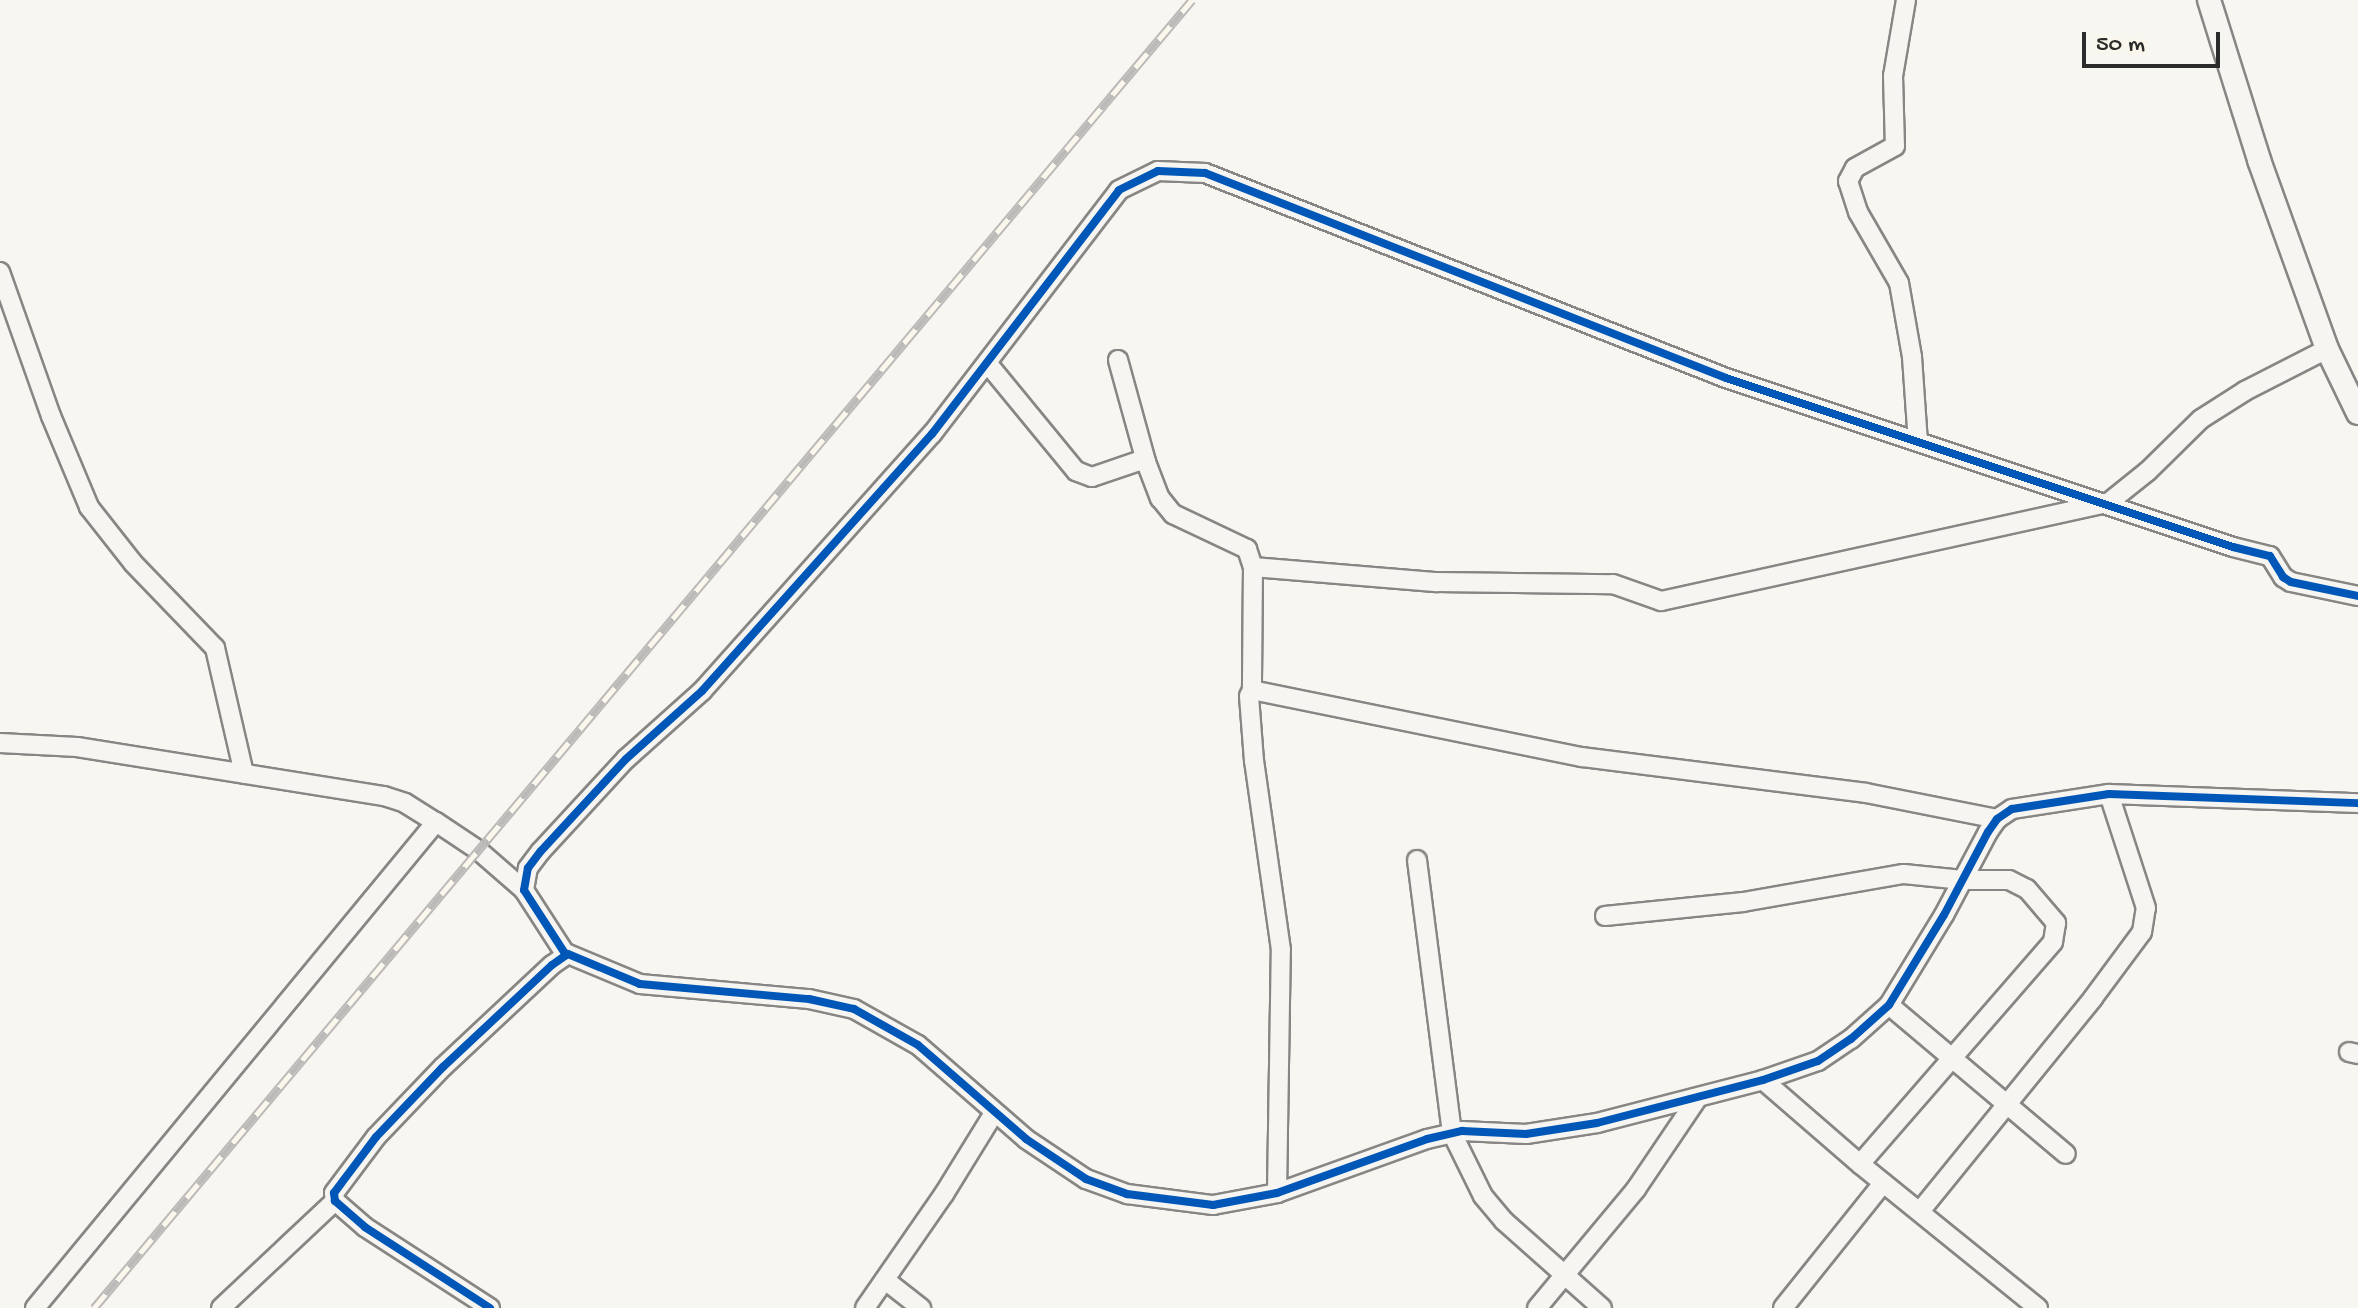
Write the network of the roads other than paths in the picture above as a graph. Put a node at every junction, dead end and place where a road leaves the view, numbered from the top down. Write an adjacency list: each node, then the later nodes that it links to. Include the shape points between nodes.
1 (1906, 0): 8 (street, via 1893,76 1895,146 1855,168 1848,181 1858,212 1899,283 1912,357)
2 (2209, 0): 4 (street)
3 (0, 272): 15 (street, via 89,507 133,563 215,648)
4 (2327, 349): 7 (street); 10 (street, via 2201,419)
5 (1118, 360): 9 (street)
6 (988, 364): 8 (street, via 1119,190 1145,175 1180,170 1205,173 1726,378); 9 (street, via 1081,475 1092,477); 22 (street, via 718,674 626,759 541,851 528,868)
7 (2358, 413)
8 (1918, 442): 10 (street)
9 (1146, 462): 11 (street, via 1166,507 1190,525 1229,537 1247,549)
10 (2108, 503): 11 (street, via 1661,601 1613,584 1437,582); 12 (street, via 2270,556 2291,582)
11 (1253, 567): 13 (street)
12 (2358, 596)
13 (1252, 690): 18 (street, via 1582,757 1866,793); 35 (street, via 1254,761 1281,950)
14 (0, 743): 15 (street, via 77,747)
15 (244, 774): 19 (street, via 384,796)
16 (2109, 794): 17 (street); 18 (street, via 2032,803); 29 (street, via 2146,908 2145,924)
17 (2358, 803)
18 (1997, 819): 21 (street)
19 (436, 822): 22 (street); 42 (street)
20 (1417, 860): 31 (street)
21 (1963, 880): 23 (street, via 1885,875 1743,902); 25 (street); 26 (street, via 2015,882 2053,918 2057,930 2053,942)
22 (524, 890): 24 (street)
23 (1605, 916)
24 (566, 955): 30 (street, via 640,984 809,999 854,1009 918,1045); 36 (street, via 443,1067 376,1137 337,1186)
25 (1889, 1005): 26 (street); 27 (street, via 1827,1056)
26 (1953, 1059): 29 (street); 33 (street)
27 (1763, 1080): 28 (street); 33 (street)
28 (1697, 1099): 31 (street, via 1543,1132); 38 (street, via 1636,1189)
29 (2007, 1105): 32 (street); 37 (street)
30 (994, 1113): 35 (street, via 1074,1172 1127,1194 1213,1205); 39 (street)
31 (1452, 1133): 35 (street); 38 (street, via 1483,1196)
32 (2066, 1154)
33 (1860, 1164): 34 (street)
34 (1883, 1183): 37 (street); 49 (street)
35 (1277, 1193)
36 (335, 1201): 40 (street, via 386,1242); 43 (street)
37 (1921, 1210): 41 (street)
38 (1563, 1276): 47 (street); 48 (street)
39 (885, 1280): 45 (street); 46 (street)
40 (486, 1305): 44 (street)
41 (2035, 1307)
42 (35, 1308)
43 (221, 1308)
44 (463, 1308)
45 (865, 1308)
46 (921, 1308)
47 (1537, 1308)
48 (1602, 1308)
49 (1783, 1308)

